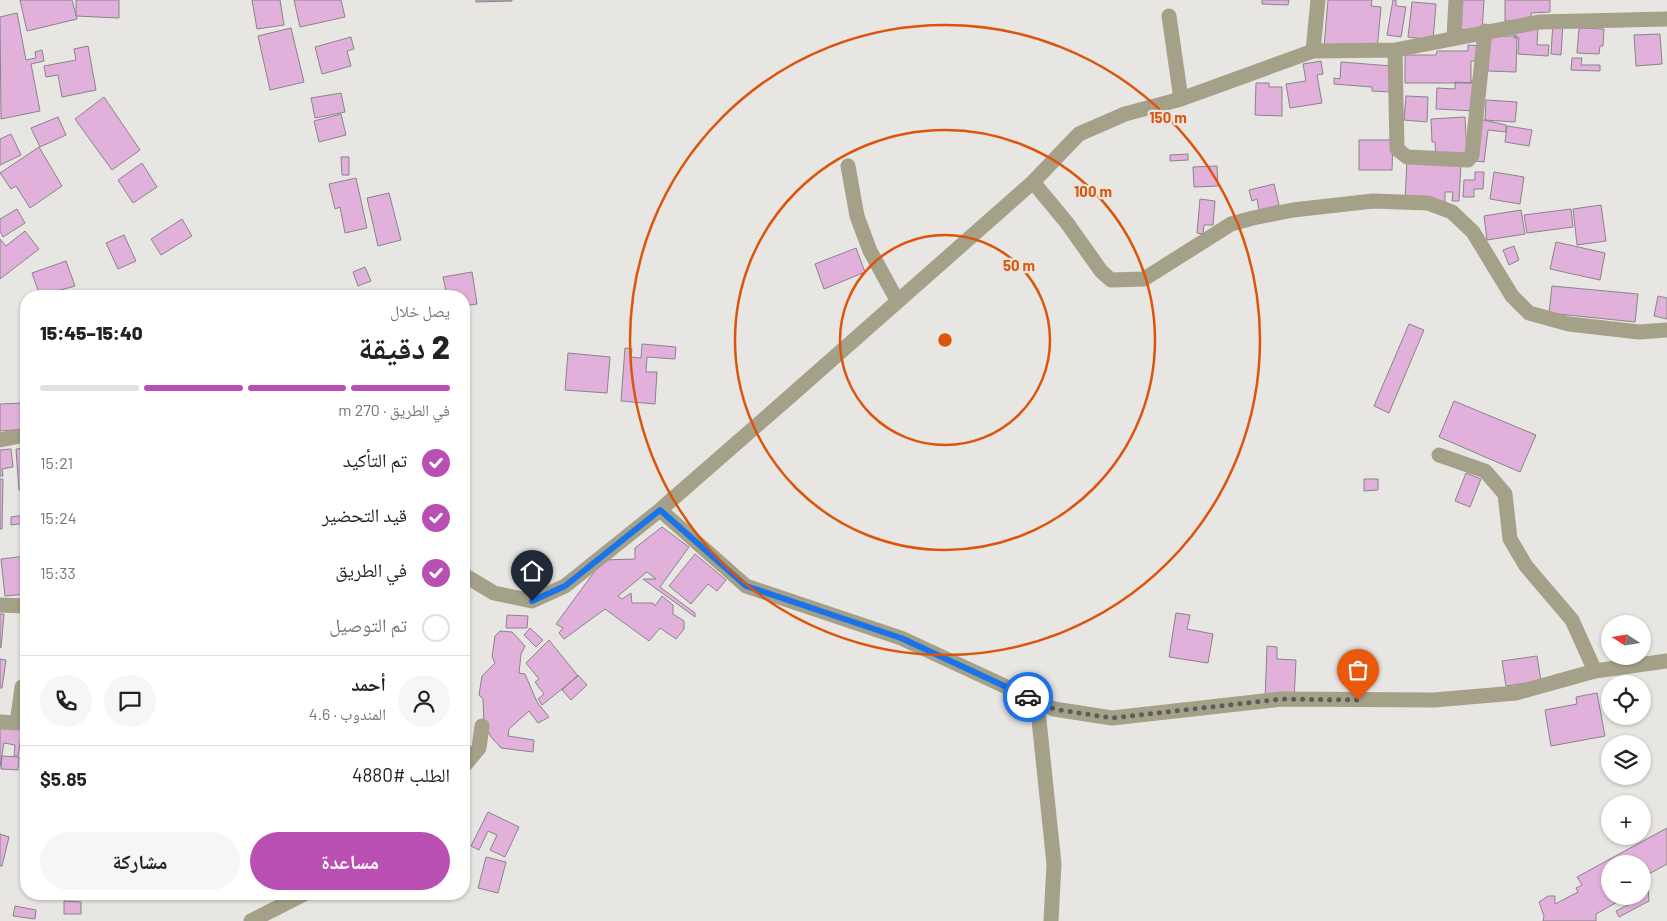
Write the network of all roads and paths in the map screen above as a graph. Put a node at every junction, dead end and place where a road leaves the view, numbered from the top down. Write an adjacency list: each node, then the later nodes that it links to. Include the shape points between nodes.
1 (1318, 0): 8 (street)
2 (1456, 0): 6 (street)
3 (1169, 16): 9 (street)
4 (1667, 19): 5 (street, via 1539,22)
5 (1485, 31): 6 (street); 7 (street, via 1472,155 1468,160 1407,157 1397,150)
6 (1454, 38): 7 (street)
7 (1395, 50): 8 (street)
8 (1314, 51): 9 (street)
9 (1181, 99): 11 (street, via 1125,114 1079,134)
10 (848, 166): 12 (street, via 860,225 870,251)
11 (1033, 182): 12 (street); 13 (street, via 1111,280 1144,279 1231,224 1253,218 1373,201 1428,203 1452,212 1473,232 1512,296 1530,313 1569,324 1639,332)
12 (897, 300): 17 (street)
13 (1667, 330)
14 (20, 436): 15 (street)
15 (0, 440)
16 (1439, 455): 22 (street, via 1485,471 1505,494 1510,539 1526,566 1572,620)
17 (660, 510): 18 (street, via 565,586 532,601 494,593); 24 (street, via 746,586 901,638)
18 (470, 579)
19 (0, 605): 20 (street)
20 (20, 606)
21 (1667, 661): 22 (street)
22 (1595, 671): 24 (street, via 1516,693 1434,700 1282,699 1112,718 1054,709)
23 (20, 701): 25 (street, via 17,723)
24 (1037, 701): 30 (street, via 1054,864)
25 (0, 722)
26 (482, 726): 27 (street, via 478,748)
27 (470, 758)
28 (292, 900): 29 (street)
29 (250, 921)
30 (1051, 921)

